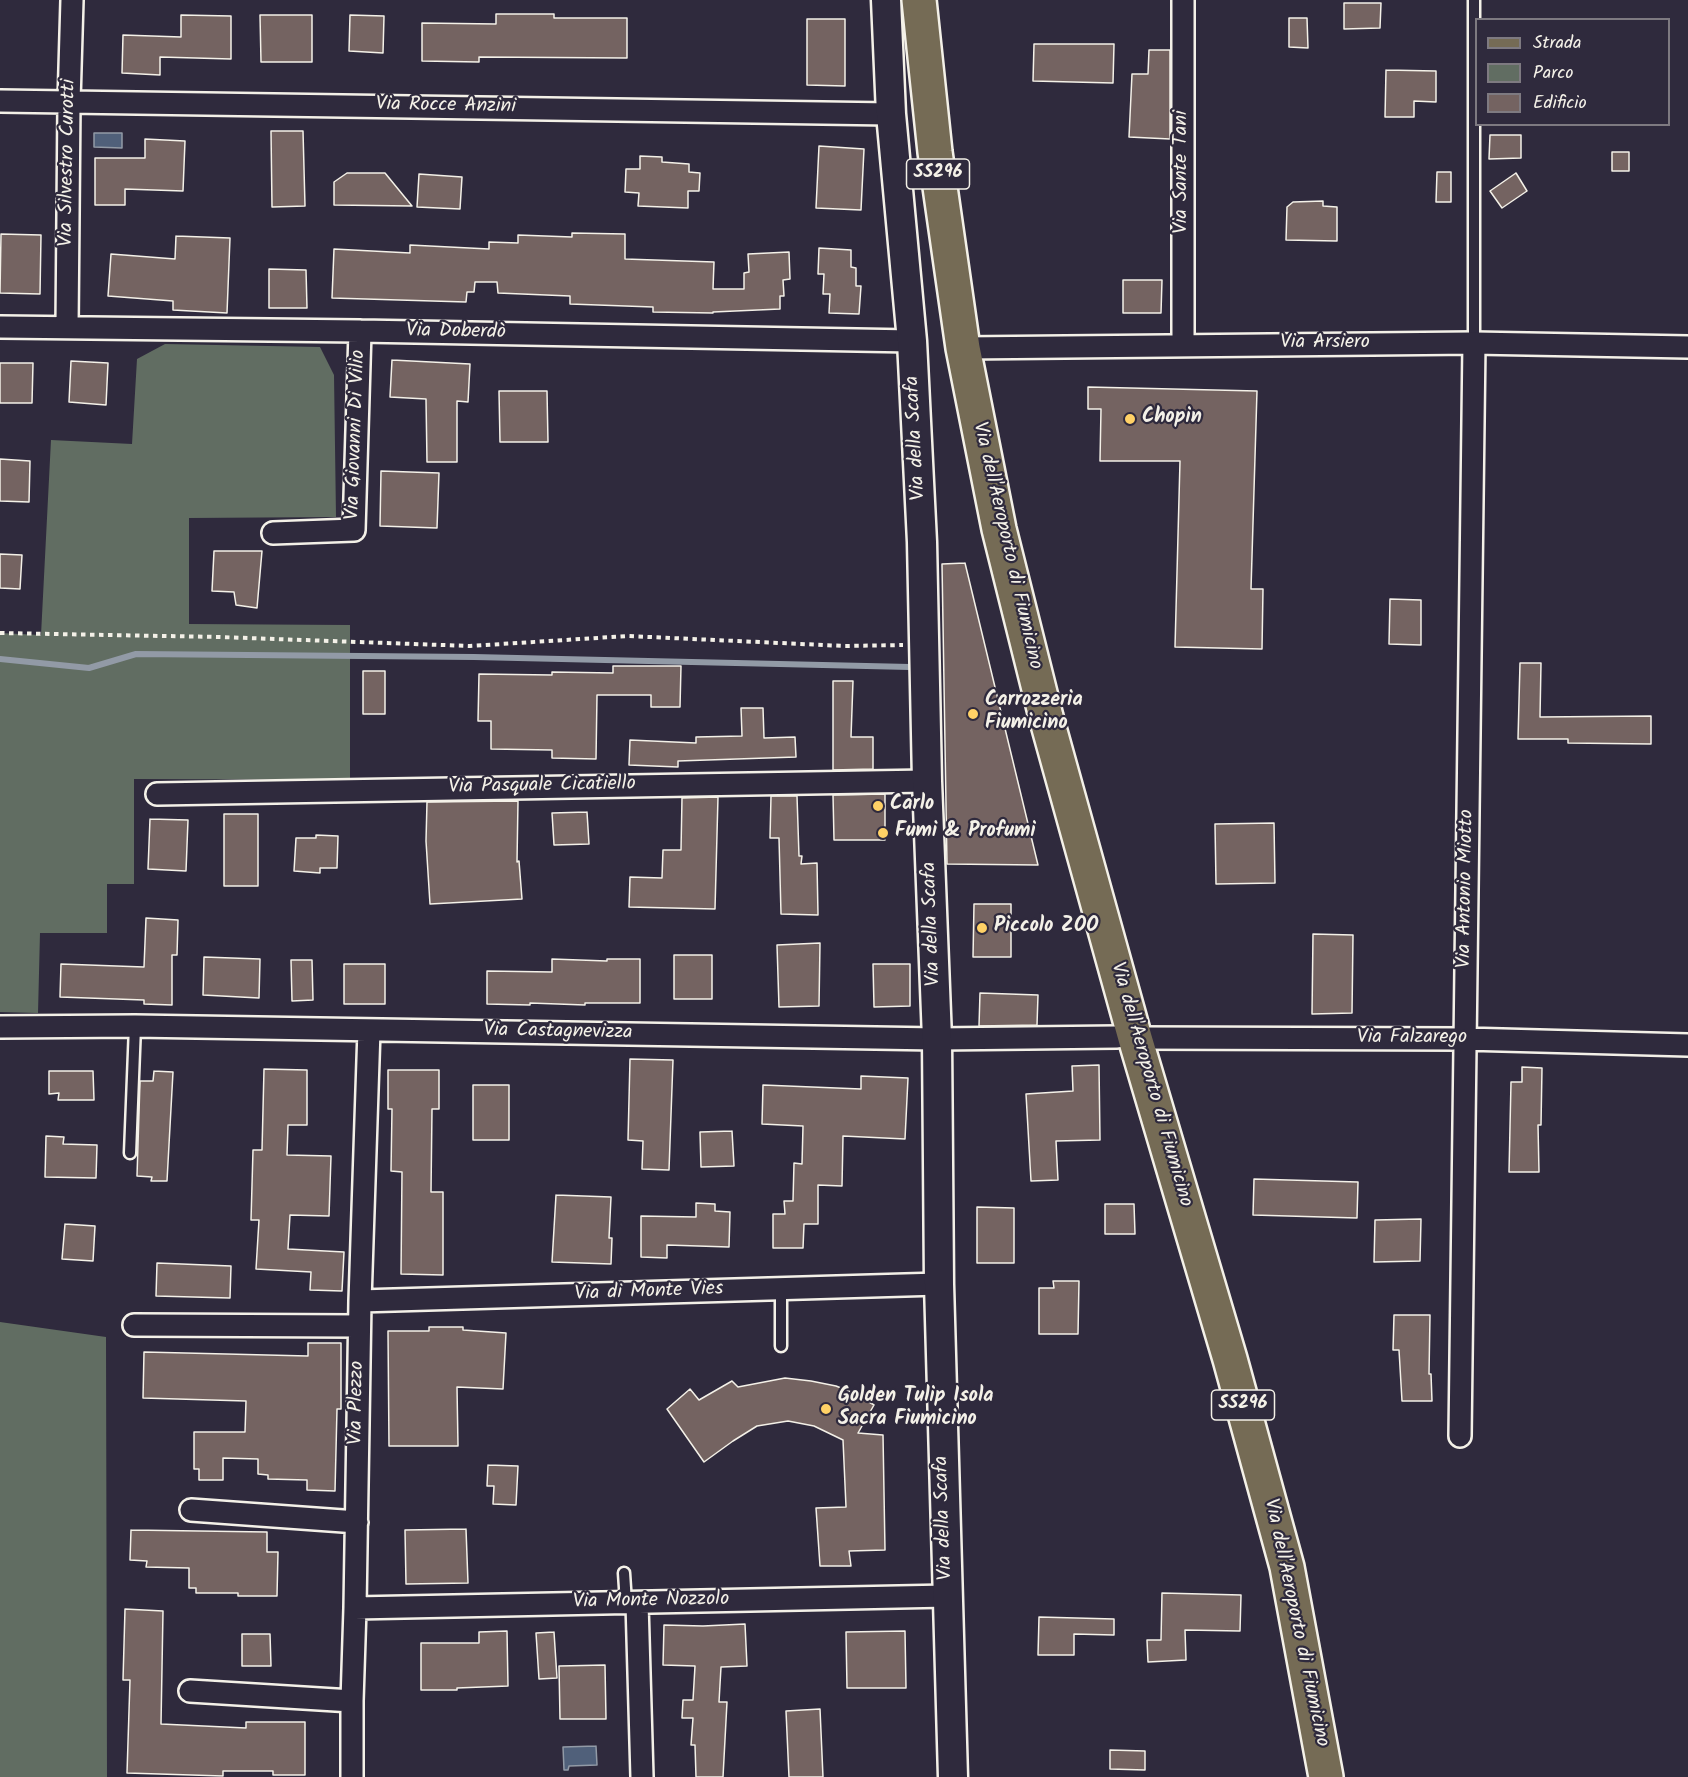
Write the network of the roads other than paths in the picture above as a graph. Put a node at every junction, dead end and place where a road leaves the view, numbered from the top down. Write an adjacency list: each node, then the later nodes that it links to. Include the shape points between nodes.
1 (72, 0): 7 (street, Via Silvestro Curotti)
2 (886, 0): 8 (street, Via della Scafa)
3 (919, 0): 16 (main road, Via dell'Aeroporto di Fiumicino / SS296, via 935,152)
4 (1183, 0): 14 (street, Via Sante Tani)
5 (1474, 0): 13 (lane)
6 (0, 101): 7 (street, Via Rocce Anzini)
7 (69, 102): 8 (street, Via Rocce Anzini); 10 (street, Via Silvestro Curotti)
8 (891, 114): 12 (street, Via della Scafa)
9 (0, 327): 10 (street, Via Doberdò)
10 (67, 327): 11 (street, Via Doberdò)
11 (360, 331): 12 (street, Via Doberdò); 17 (street, Via Giovanni Di Vilio, via 354,530)
12 (912, 341): 18 (street, Via della Scafa, via 922,542)
13 (1474, 343): 14 (street, Via Arsiero); 15 (street, Via Arsiero); 25 (street, Via Antonio Miotto)
14 (1183, 345): 16 (street, Via Arsiero)
15 (1688, 347)
16 (963, 348): 23 (main road, Via dell'Aeroporto di Fiumicino / SS296, via 999,529)
17 (273, 533)
18 (927, 781): 19 (street, Via Pasquale Cicatiello); 24 (street, Via della Scafa)
19 (157, 794)
20 (135, 1026): 21 (street, Via Castagnevizza); 22 (street, Via Castagnevizza); 27 (lane)
21 (0, 1028)
22 (369, 1030): 24 (street, Via Castagnevizza); 30 (street, Via Plezzo)
23 (1126, 1038): 24 (street, Via Castagnevizza); 25 (street, Via Falzarego); 46 (main road, Via dell'Aeroporto di Fiumicino / SS296, via 1230,1359 1287,1567)
24 (937, 1039): 28 (street, Via della Scafa)
25 (1466, 1039): 26 (street, Via Falzarego); 34 (street, Via Antonio Miotto)
26 (1688, 1045)
27 (130, 1153)
28 (939, 1284): 29 (street, Via di Monte Vies); 38 (street, Via della Scafa)
29 (781, 1289): 30 (street, Via di Monte Vies); 33 (lane)
30 (360, 1301): 32 (street, Via Plezzo)
31 (134, 1325): 32 (street)
32 (359, 1326): 36 (street, Via Plezzo)
33 (781, 1346)
34 (1460, 1436)
35 (191, 1510): 36 (street)
36 (357, 1522): 40 (street, Via Plezzo)
37 (624, 1573): 39 (lane)
38 (948, 1596): 39 (street, Via Monte Nozzolo); 45 (street, Via della Scafa)
39 (632, 1603): 40 (street, Via Monte Nozzolo); 44 (street)
40 (356, 1608): 42 (street, Via Plezzo)
41 (190, 1691): 42 (street)
42 (352, 1701): 43 (street, Via Plezzo)
43 (352, 1777)
44 (642, 1777)
45 (953, 1777)
46 (1326, 1777)

